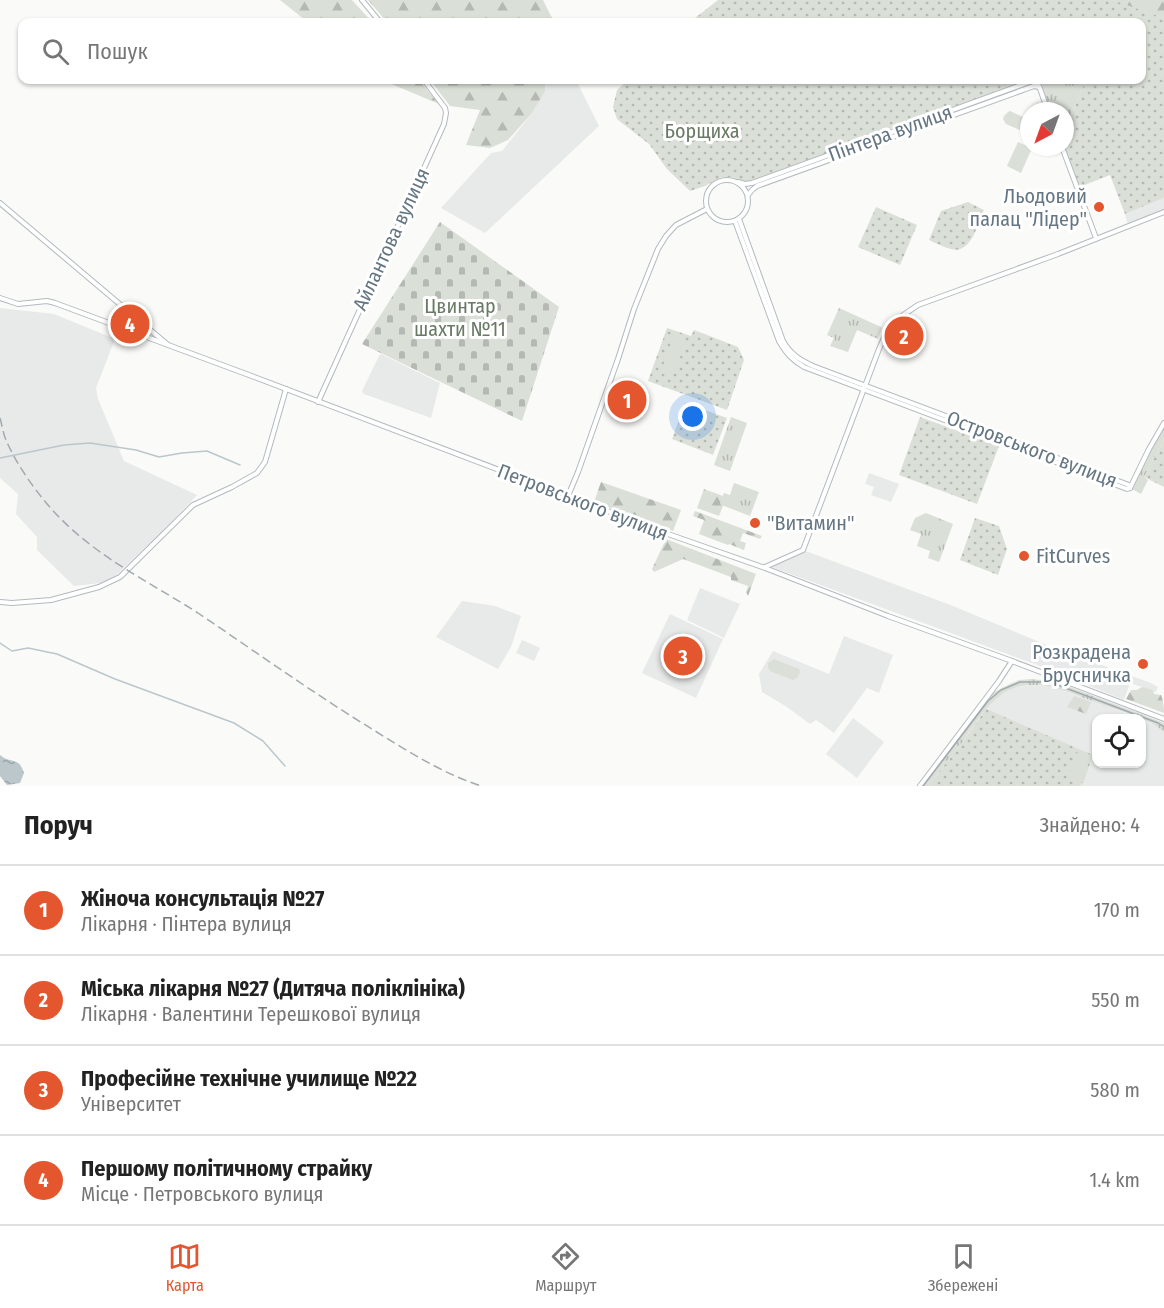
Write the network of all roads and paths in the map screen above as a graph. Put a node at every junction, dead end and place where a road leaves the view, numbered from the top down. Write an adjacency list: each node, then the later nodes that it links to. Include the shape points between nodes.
1 (362, 0): 2 (street)
2 (377, 18)
3 (427, 84): 20 (street, Айлантова вулиця, via 446,108 444,124)
4 (1024, 84): 9 (street, Пінтера вулиця, via 752,183)
5 (1037, 84): 6 (street, Пінтера вулиця)
6 (1039, 88): 7 (street); 10 (street, Пінтера вулиця, via 1025,89 757,186)
7 (1044, 102)
8 (1065, 156): 15 (street)
9 (738, 182): 10 (street); 12 (street, via 724,179 712,185 707,192)
10 (748, 195): 14 (street, via 747,207)
11 (0, 203): 17 (street)
12 (707, 209): 14 (street, via 719,221); 22 (street, via 676,225 658,249)
13 (1164, 212): 15 (street)
14 (737, 220): 18 (street, Островського вулиця, via 787,347 797,358)
15 (1096, 238): 18 (street, via 900,316 888,328)
16 (0, 298): 17 (street, Петровського вулиця, via 18,304 50,302)
17 (170, 346): 19 (street, Петровського вулиця)
18 (865, 388): 21 (street, Островського вулиця, via 1130,488); 23 (street, via 803,550)
19 (286, 389): 20 (street, Петровського вулиця); 24 (street, via 264,462 257,473 194,505 114,581 51,600)
20 (318, 402): 22 (street, Петровського вулиця)
21 (1164, 423)
22 (568, 496): 23 (street, Петровського вулиця)
23 (765, 568): 25 (street, Петровського вулиця)
24 (0, 602)
25 (1012, 661): 26 (street, Петровського вулиця); 27 (street)
26 (1164, 720)
27 (920, 786)

